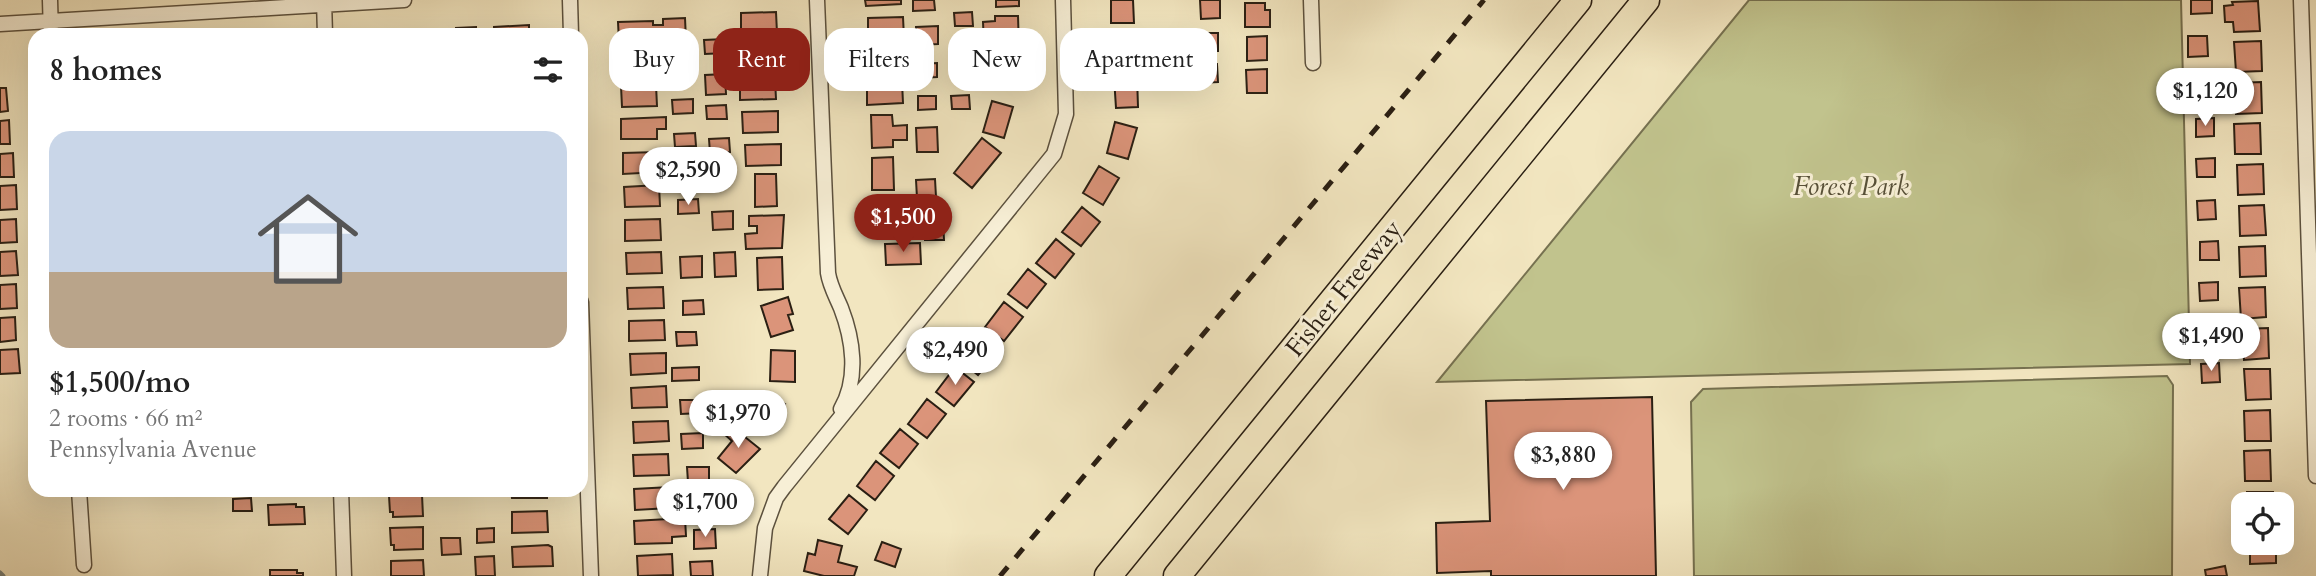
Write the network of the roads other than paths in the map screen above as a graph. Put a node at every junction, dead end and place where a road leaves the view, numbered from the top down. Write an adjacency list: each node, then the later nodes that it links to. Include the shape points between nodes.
1 (50, 0): 12 (street)
2 (404, 0): 10 (street)
3 (570, 0): 14 (street)
4 (817, 0): 16 (street, via 828,273 852,356 850,385)
5 (1063, 0): 16 (street, via 1066,100 1061,138 1047,166)
6 (1311, 0): 15 (street)
7 (1578, 0): 25 (highway, Fisher Freeway)
8 (1646, 0): 26 (highway, Fisher Freeway)
9 (2301, 0): 17 (street)
10 (324, 2): 12 (street); 13 (street)
11 (0, 24): 12 (street)
12 (51, 28)
13 (325, 28)
14 (572, 28)
15 (1312, 63)
16 (829, 430): 24 (street, via 776,498 765,528)
17 (2316, 476)
18 (588, 494): 23 (street)
19 (79, 497): 21 (street)
20 (341, 497): 22 (street)
21 (84, 565)
22 (344, 576)
23 (591, 576)
24 (760, 576)
25 (1108, 576)
26 (1177, 576)

